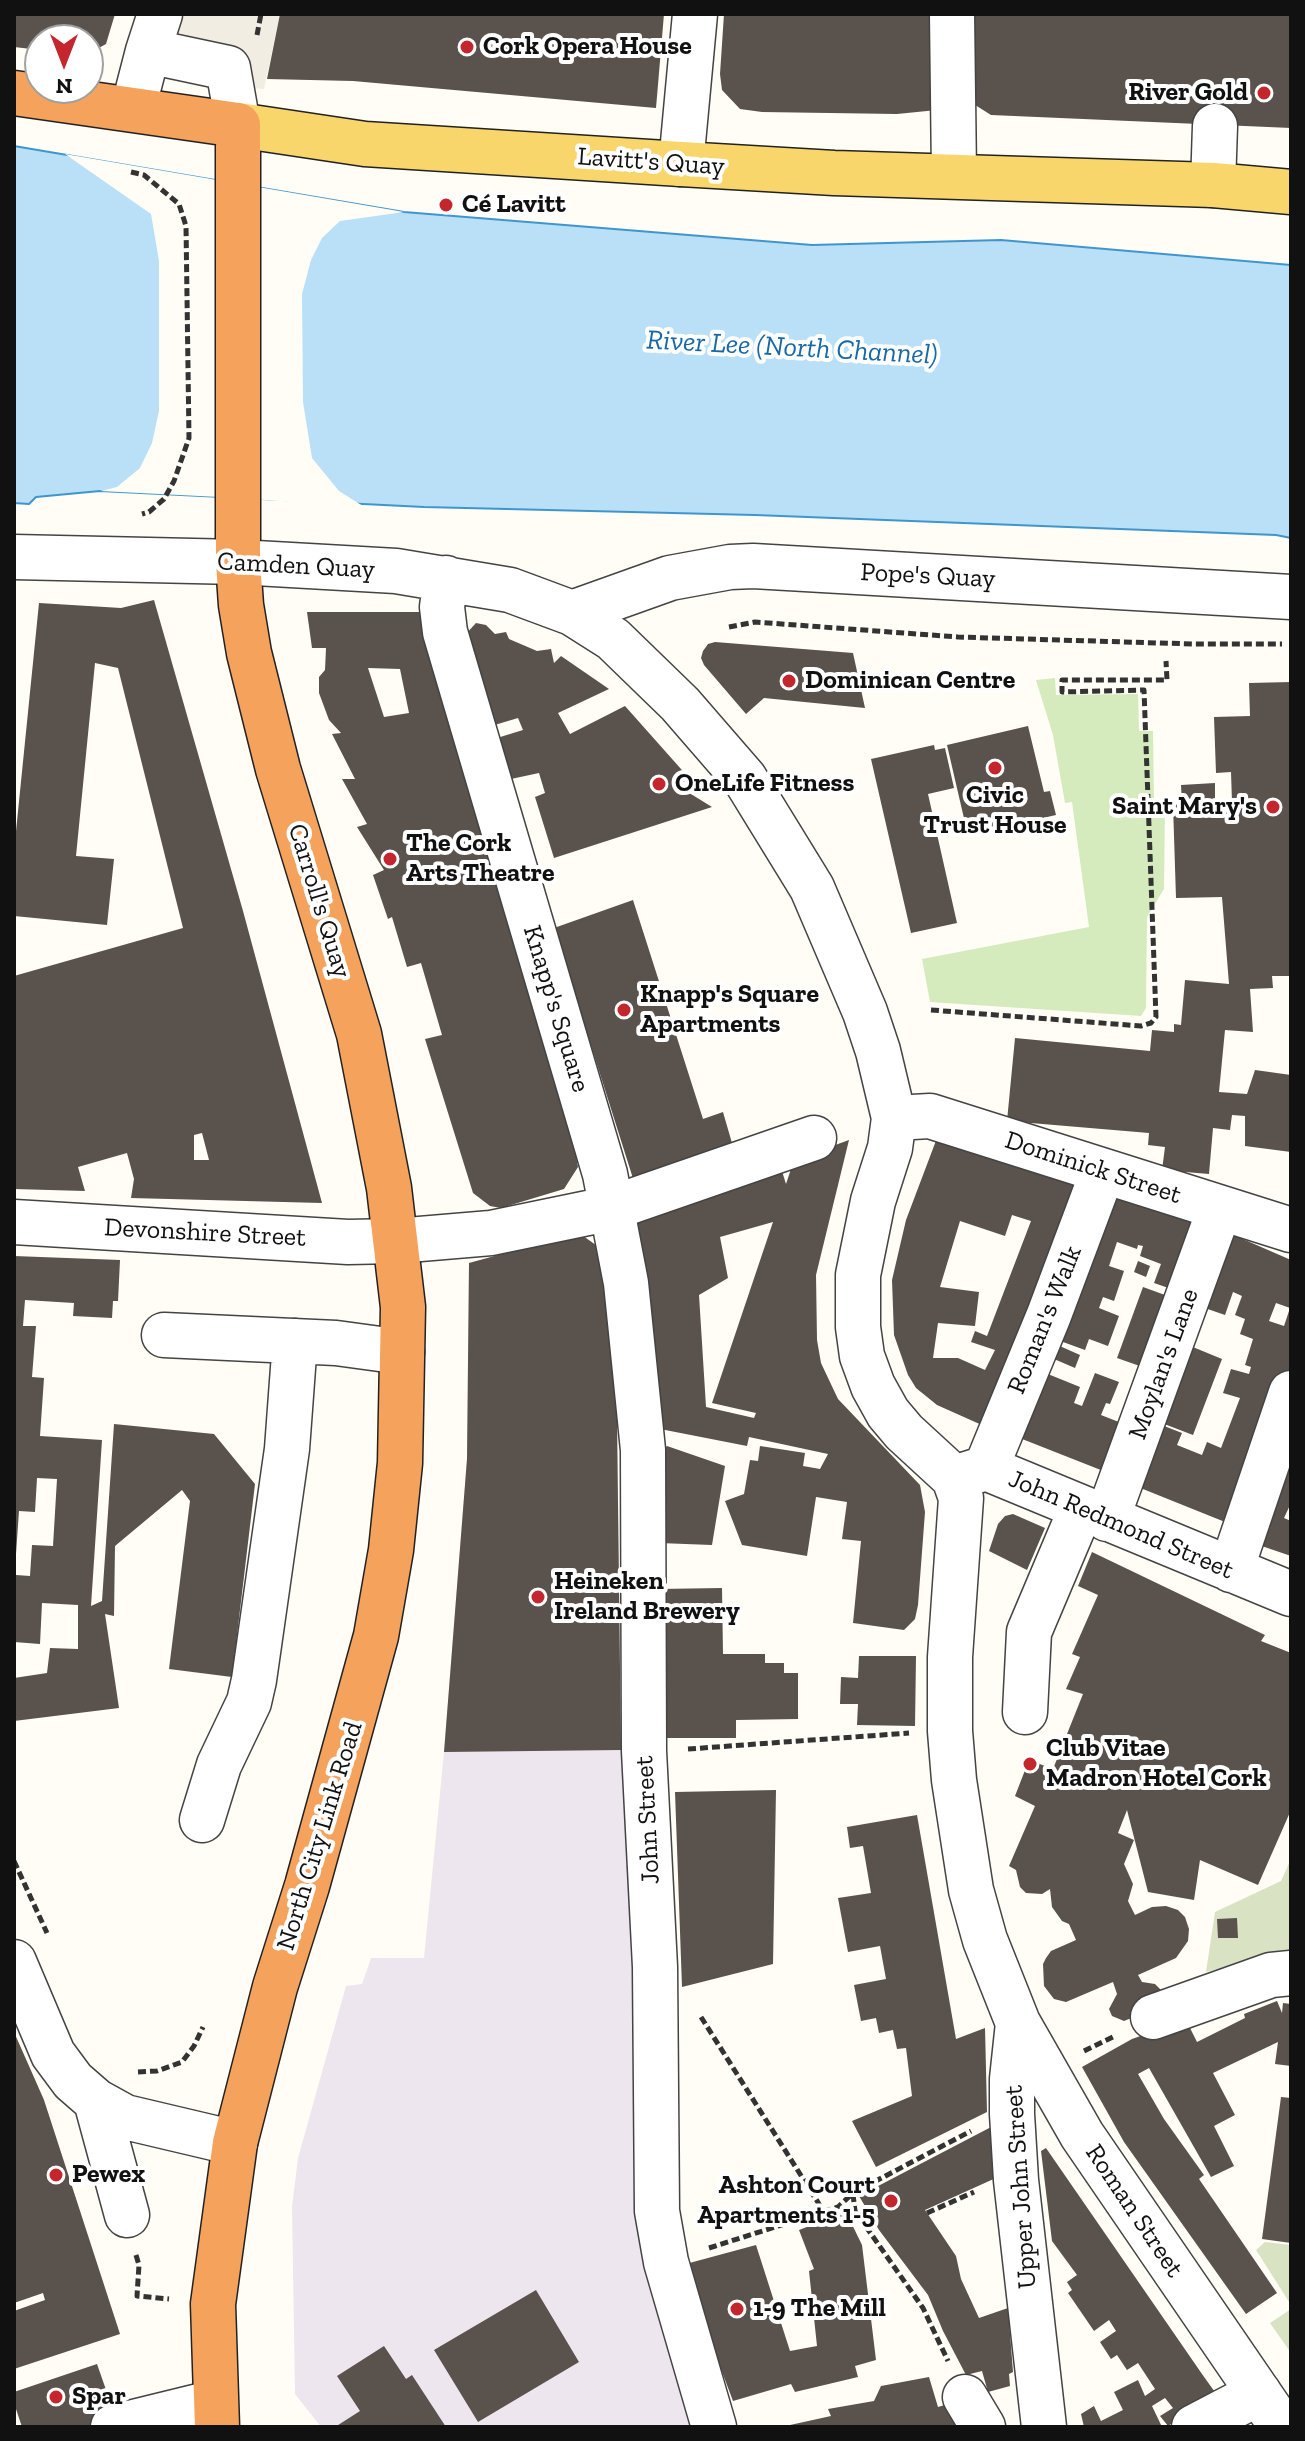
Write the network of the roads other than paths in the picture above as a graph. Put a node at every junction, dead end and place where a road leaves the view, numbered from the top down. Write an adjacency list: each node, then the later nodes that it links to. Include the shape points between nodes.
1 (695, 14): 8 (street)
2 (952, 14): 9 (street)
3 (154, 33): 5 (street); 6 (street, via 228,68)
4 (14, 93): 5 (highway, Lavitt's Quay)
5 (133, 109): 6 (highway, Lavitt's Quay)
6 (238, 125): 8 (main road, Lavitt's Quay, via 365,144); 13 (highway, Carroll's Quay)
7 (1215, 126): 10 (street)
8 (681, 164): 9 (main road, Lavitt's Quay)
9 (954, 175): 10 (main road, Lavitt's Quay)
10 (1213, 185): 11 (main road, Lavitt's Quay)
11 (1291, 192)
12 (14, 557): 13 (street, Camden Quay)
13 (238, 562): 14 (street, Camden Quay); 24 (highway, Carroll's Quay, via 249,653 271,740 359,1034)
14 (446, 578): 16 (street, Camden Quay, via 510,590); 20 (street, Knapp's Square, via 442,607 450,651)
15 (1291, 597): 16 (street, Pope's Quay, via 753,566 670,578)
16 (572, 613): 17 (street, John Redmond Street, via 613,639 660,684 756,795 834,934 878,1051)
17 (894, 1118): 19 (street, Dominick Street, via 930,1116); 29 (street, John Redmond Street, via 858,1275 862,1356 873,1386 904,1432)
18 (814, 1138): 20 (street, Devonshire Street)
19 (1103, 1171): 21 (street, Dominick Street); 29 (street, Roman's Walk, via 1049,1315)
20 (612, 1208): 24 (street, Devonshire Street, via 491,1233); 45 (street, John Street, via 626,1283 643,1450 644,1751 655,1967 657,2211 666,2262)
21 (1220, 1208): 23 (street, Dominick Street); 30 (street, Moylan's Lane)
22 (14, 1222): 24 (street, Devonshire Street)
23 (1291, 1230)
24 (396, 1241): 27 (highway, North City Link Road)
25 (164, 1335): 26 (street)
26 (295, 1341): 27 (street); 34 (street, via 287,1449 254,1680)
27 (402, 1352): 40 (highway, North City Link Road, via 400,1463 376,1636)
28 (1291, 1393): 31 (street)
29 (970, 1473): 30 (street, John Redmond Street); 38 (street, Upper John Street, via 961,1498 950,1657 954,1780 971,1890)
30 (1094, 1514): 31 (street, John Redmond Street); 33 (street, Moylan's Lane, via 1029,1632)
31 (1231, 1570): 32 (street, John Redmond Street)
32 (1291, 1594)
33 (1025, 1712)
34 (202, 1820)
35 (1291, 1973): 37 (street, via 1271,1975)
36 (18, 1982): 39 (street, via 53,2054)
37 (1153, 2017)
38 (1018, 2023): 42 (street, Roman Street, via 1082,2135); 46 (street, Upper John Street, via 1012,2079 1016,2180)
39 (96, 2101): 40 (street, via 125,2117); 41 (street)
40 (235, 2143): 43 (highway, North City Link Road, via 213,2304)
41 (127, 2215)
42 (1270, 2410): 47 (street, Roman Street)
43 (216, 2415): 44 (street)
44 (113, 2427)
45 (714, 2427)
46 (1044, 2427)
47 (1194, 2427)

